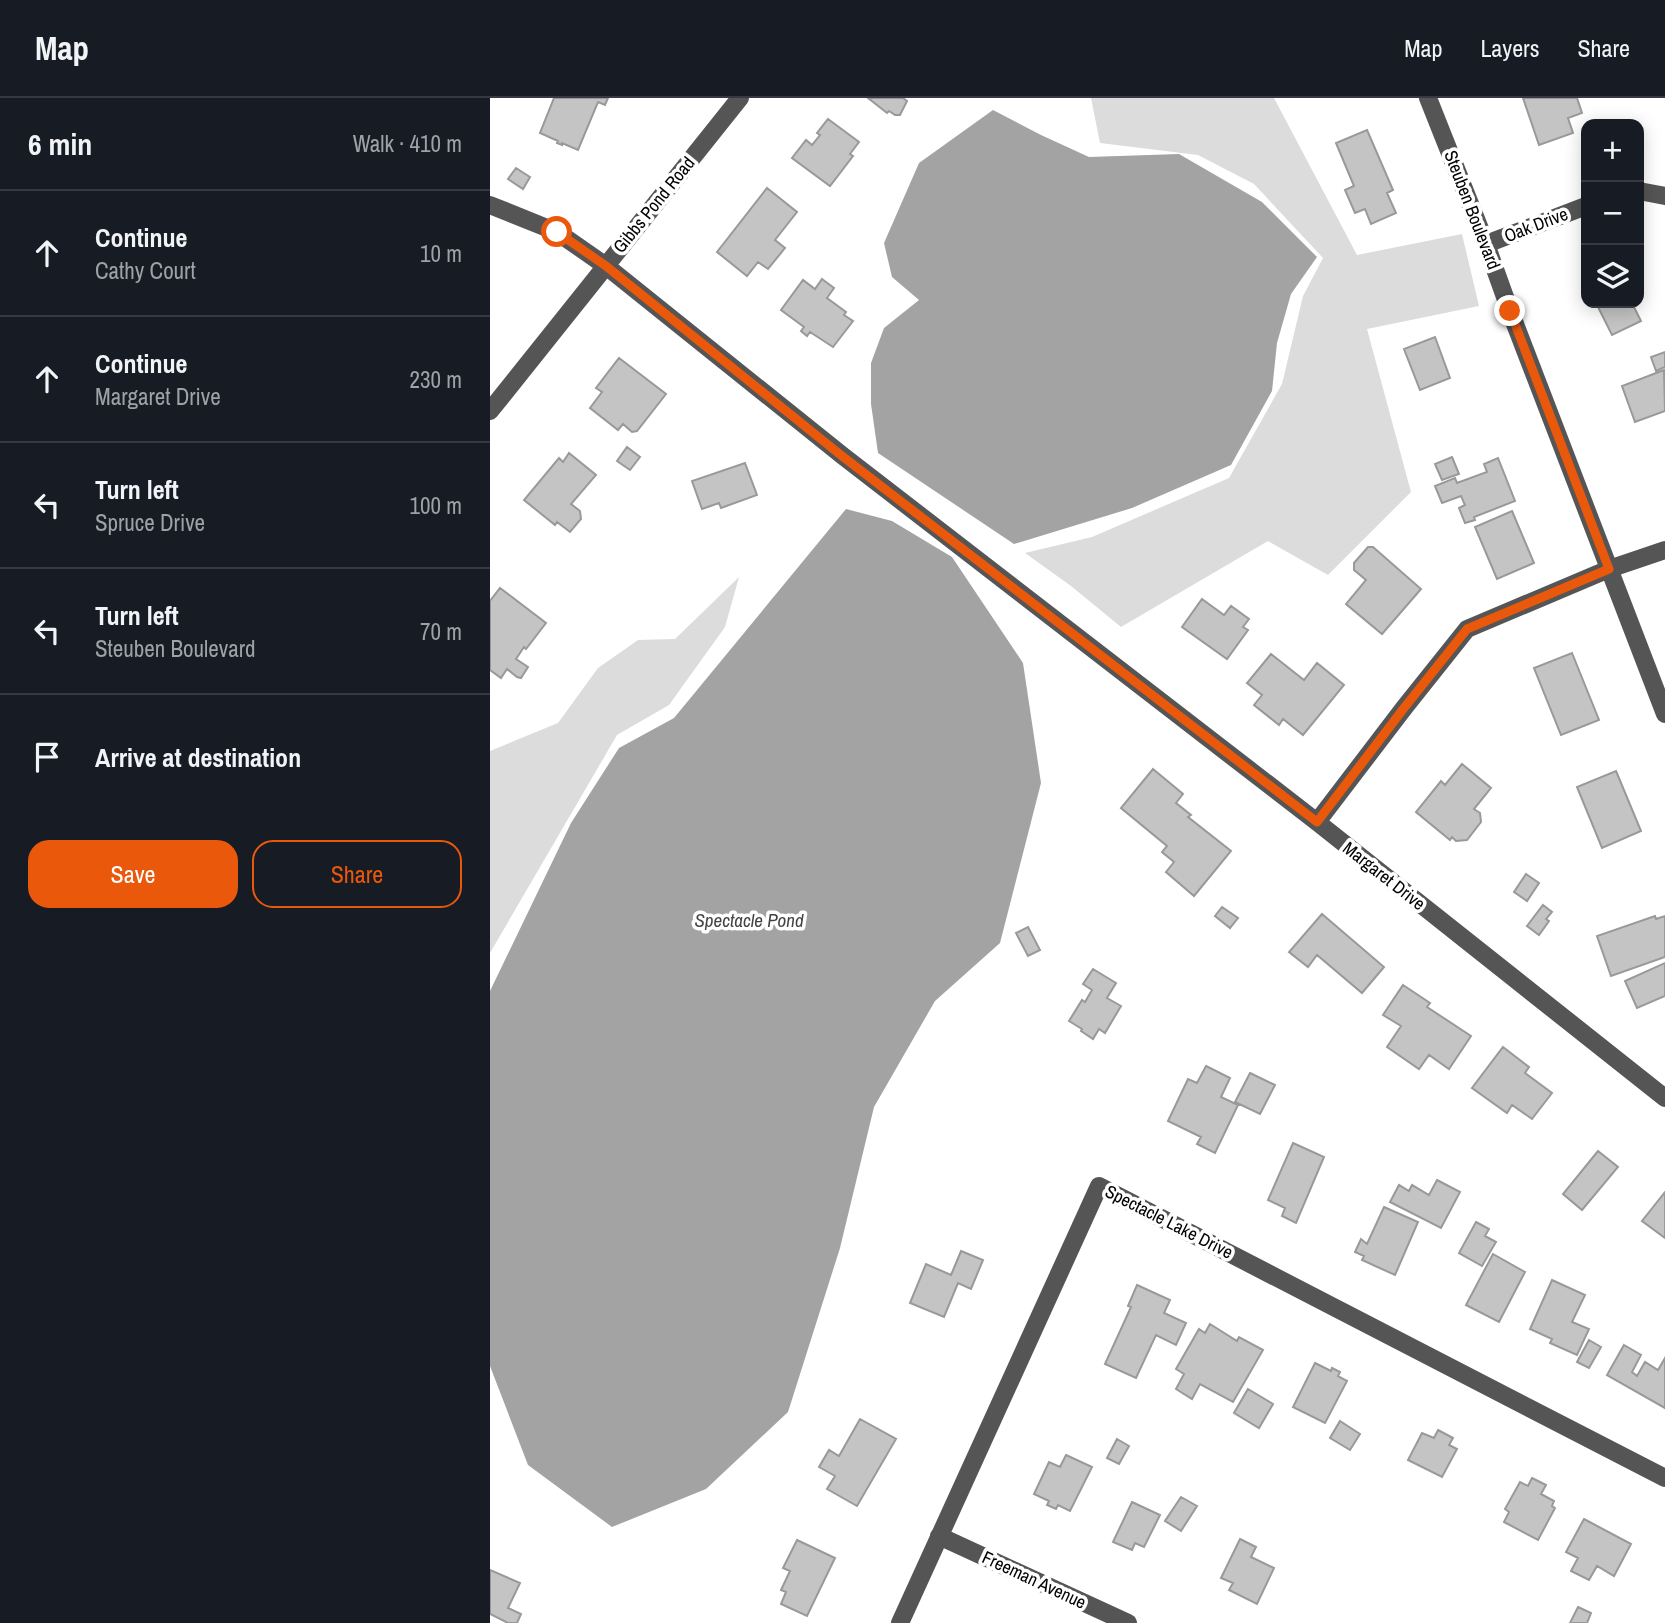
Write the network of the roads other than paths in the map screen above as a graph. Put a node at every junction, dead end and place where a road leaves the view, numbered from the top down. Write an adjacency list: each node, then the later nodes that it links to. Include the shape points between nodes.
1 (740, 98): 8 (street, Gibbs Pond Road)
2 (1428, 98): 7 (street, Steuben Boulevard)
3 (1644, 192): 4 (street)
4 (1665, 196)
5 (490, 205): 8 (street, Margaret Drive, via 557,232)
6 (1581, 208): 7 (street, Oak Drive)
7 (1486, 244): 11 (street, Steuben Boulevard)
8 (606, 266): 9 (street, Gibbs Pond Road); 13 (street, Margaret Drive, via 842,456)
9 (490, 411)
10 (1665, 550): 11 (street)
11 (1609, 569): 12 (street, Steuben Boulevard); 13 (street, via 1467,629)
12 (1665, 714)
13 (1317, 822): 14 (street, Margaret Drive)
14 (1665, 1098)
15 (1665, 1478): 16 (street, Spectacle Lake Drive, via 1098,1186)
16 (939, 1536): 17 (street, Spectacle Lake Drive); 18 (street, Freeman Avenue)
17 (900, 1623)
18 (1128, 1623)

